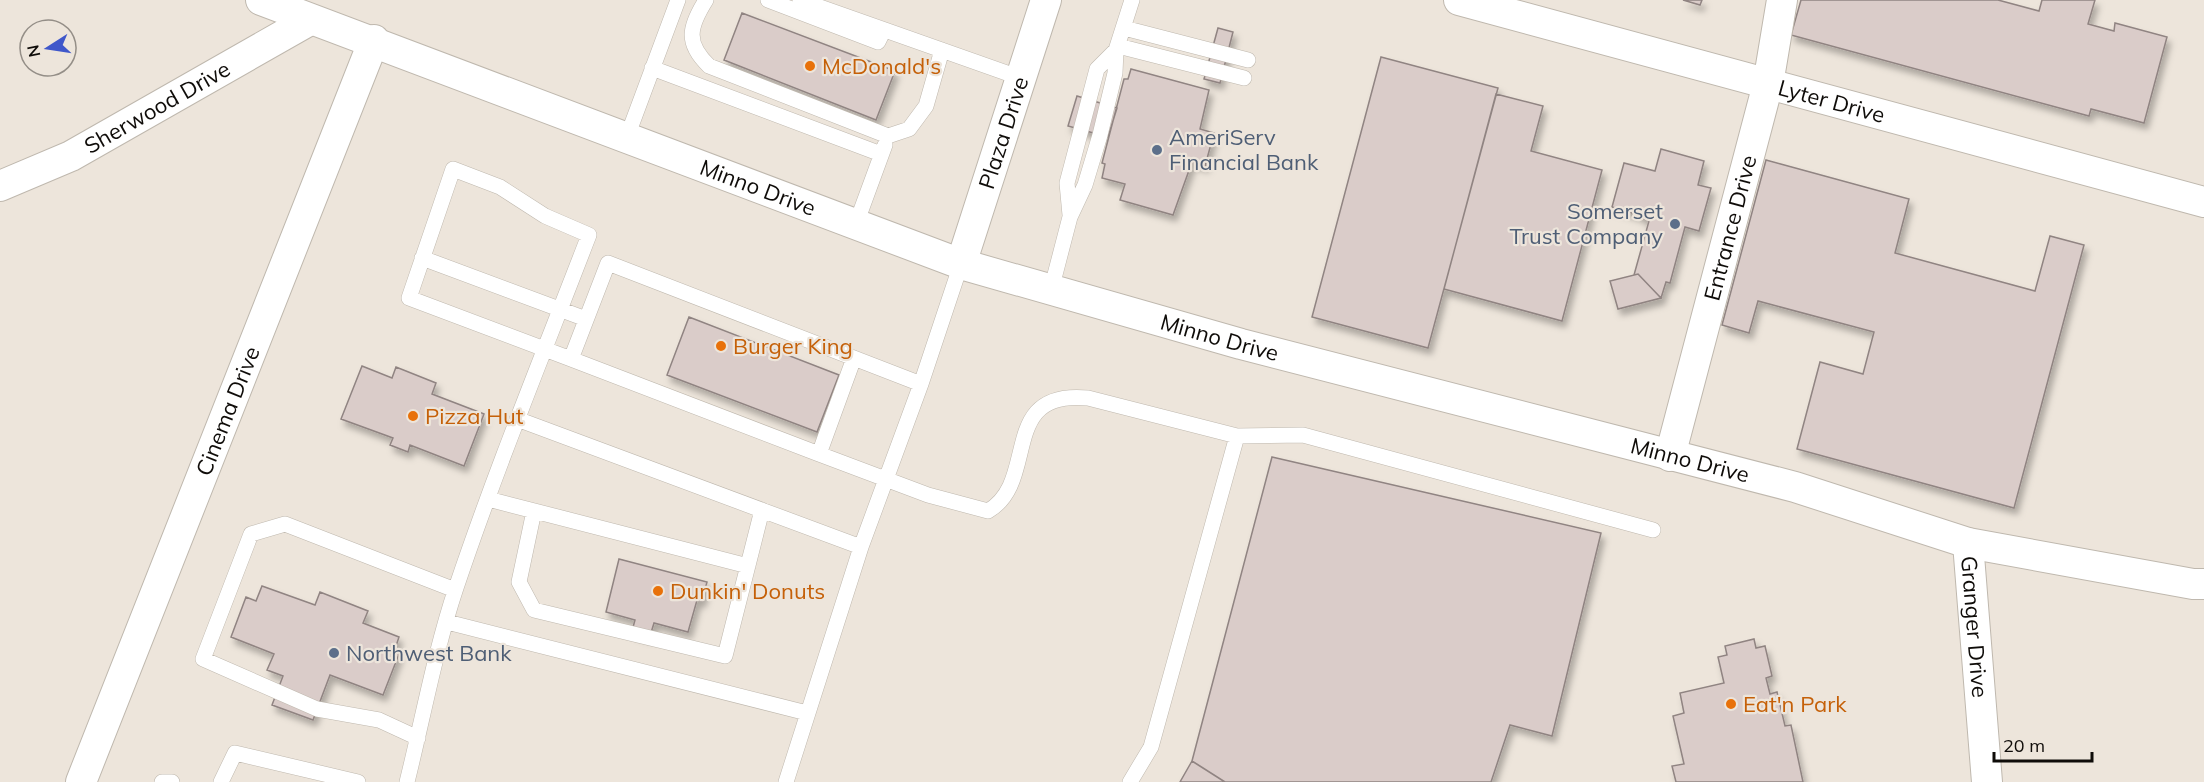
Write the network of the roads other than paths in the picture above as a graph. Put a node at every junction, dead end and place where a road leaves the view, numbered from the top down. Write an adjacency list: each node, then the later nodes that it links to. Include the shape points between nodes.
1 (261, 0): 10 (street, Minno Drive)
2 (678, 0): 17 (lane)
3 (706, 0): 21 (lane, via 691,36 696,54 709,66)
4 (768, 0): 12 (lane, via 878,42)
5 (800, 0): 12 (lane)
6 (1046, 0): 18 (street, Plaza Drive)
7 (1132, 0): 11 (lane)
8 (1459, 0): 20 (street, Lyter Drive)
9 (1782, 0): 20 (street, Entrance Drive)
10 (310, 20): 13 (street, Minno Drive); 24 (street, Sherwood Drive, via 71,156)
11 (1124, 28): 14 (lane); 16 (lane)
12 (884, 30): 15 (lane)
13 (374, 40): 22 (street, Minno Drive); 53 (street, Cinema Drive)
14 (1117, 48): 19 (lane); 29 (lane, via 1097,69 1067,183 1070,217)
15 (942, 50): 18 (lane); 21 (lane, via 926,106 909,129)
16 (1248, 60)
17 (652, 68): 22 (lane); 23 (lane)
18 (1021, 78): 28 (street, Plaza Drive)
19 (1244, 78)
20 (1768, 84): 25 (street, Lyter Drive); 39 (street, Entrance Drive)
21 (888, 136): 23 (lane)
22 (627, 137): 26 (street, Minno Drive)
23 (881, 154): 26 (lane)
24 (0, 186)
25 (2204, 202)
26 (856, 224): 28 (street, Minno Drive)
27 (422, 258): 30 (lane); 30 (lane, via 453,169 500,188 545,216 589,235); 32 (lane, via 409,298)
28 (961, 264): 29 (street, Minno Drive); 35 (lane)
29 (1051, 290): 39 (street, Minno Drive)
30 (561, 309): 31 (lane); 32 (lane)
31 (586, 319): 33 (lane, via 608,263); 34 (lane)
32 (545, 349): 34 (lane); 36 (lane)
33 (854, 358): 35 (lane); 38 (lane)
34 (571, 359): 38 (lane)
35 (921, 384): 40 (lane)
36 (517, 419): 41 (lane); 42 (lane)
37 (1237, 436): 40 (lane, via 1071,396 1054,399 1037,410 1005,498 988,511); 44 (lane, via 1303,435); 60 (lane, via 1151,747)
38 (819, 453): 40 (lane)
39 (1670, 456): 45 (street, Minno Drive, via 1796,487)
40 (887, 480): 46 (lane)
41 (488, 499): 43 (lane); 49 (lane)
42 (762, 510): 46 (lane); 47 (lane)
43 (534, 511): 47 (lane); 47 (lane, via 519,582 534,610 725,656)
44 (1653, 530)
45 (1968, 543): 48 (street, Minno Drive); 61 (street, Granger Drive)
46 (861, 547): 51 (lane)
47 (748, 566)
48 (2204, 584)
49 (455, 590): 50 (lane); 52 (lane, via 285,524 251,534 203,659 317,709 379,720)
50 (447, 622): 51 (lane); 52 (lane)
51 (807, 713): 59 (lane)
52 (418, 738): 58 (lane)
53 (81, 782)
54 (162, 782): 55 (lane)
55 (172, 782)
56 (221, 782): 57 (lane, via 235,753)
57 (358, 782)
58 (407, 782)
59 (786, 782)
60 (1130, 782)
61 (1987, 782)

